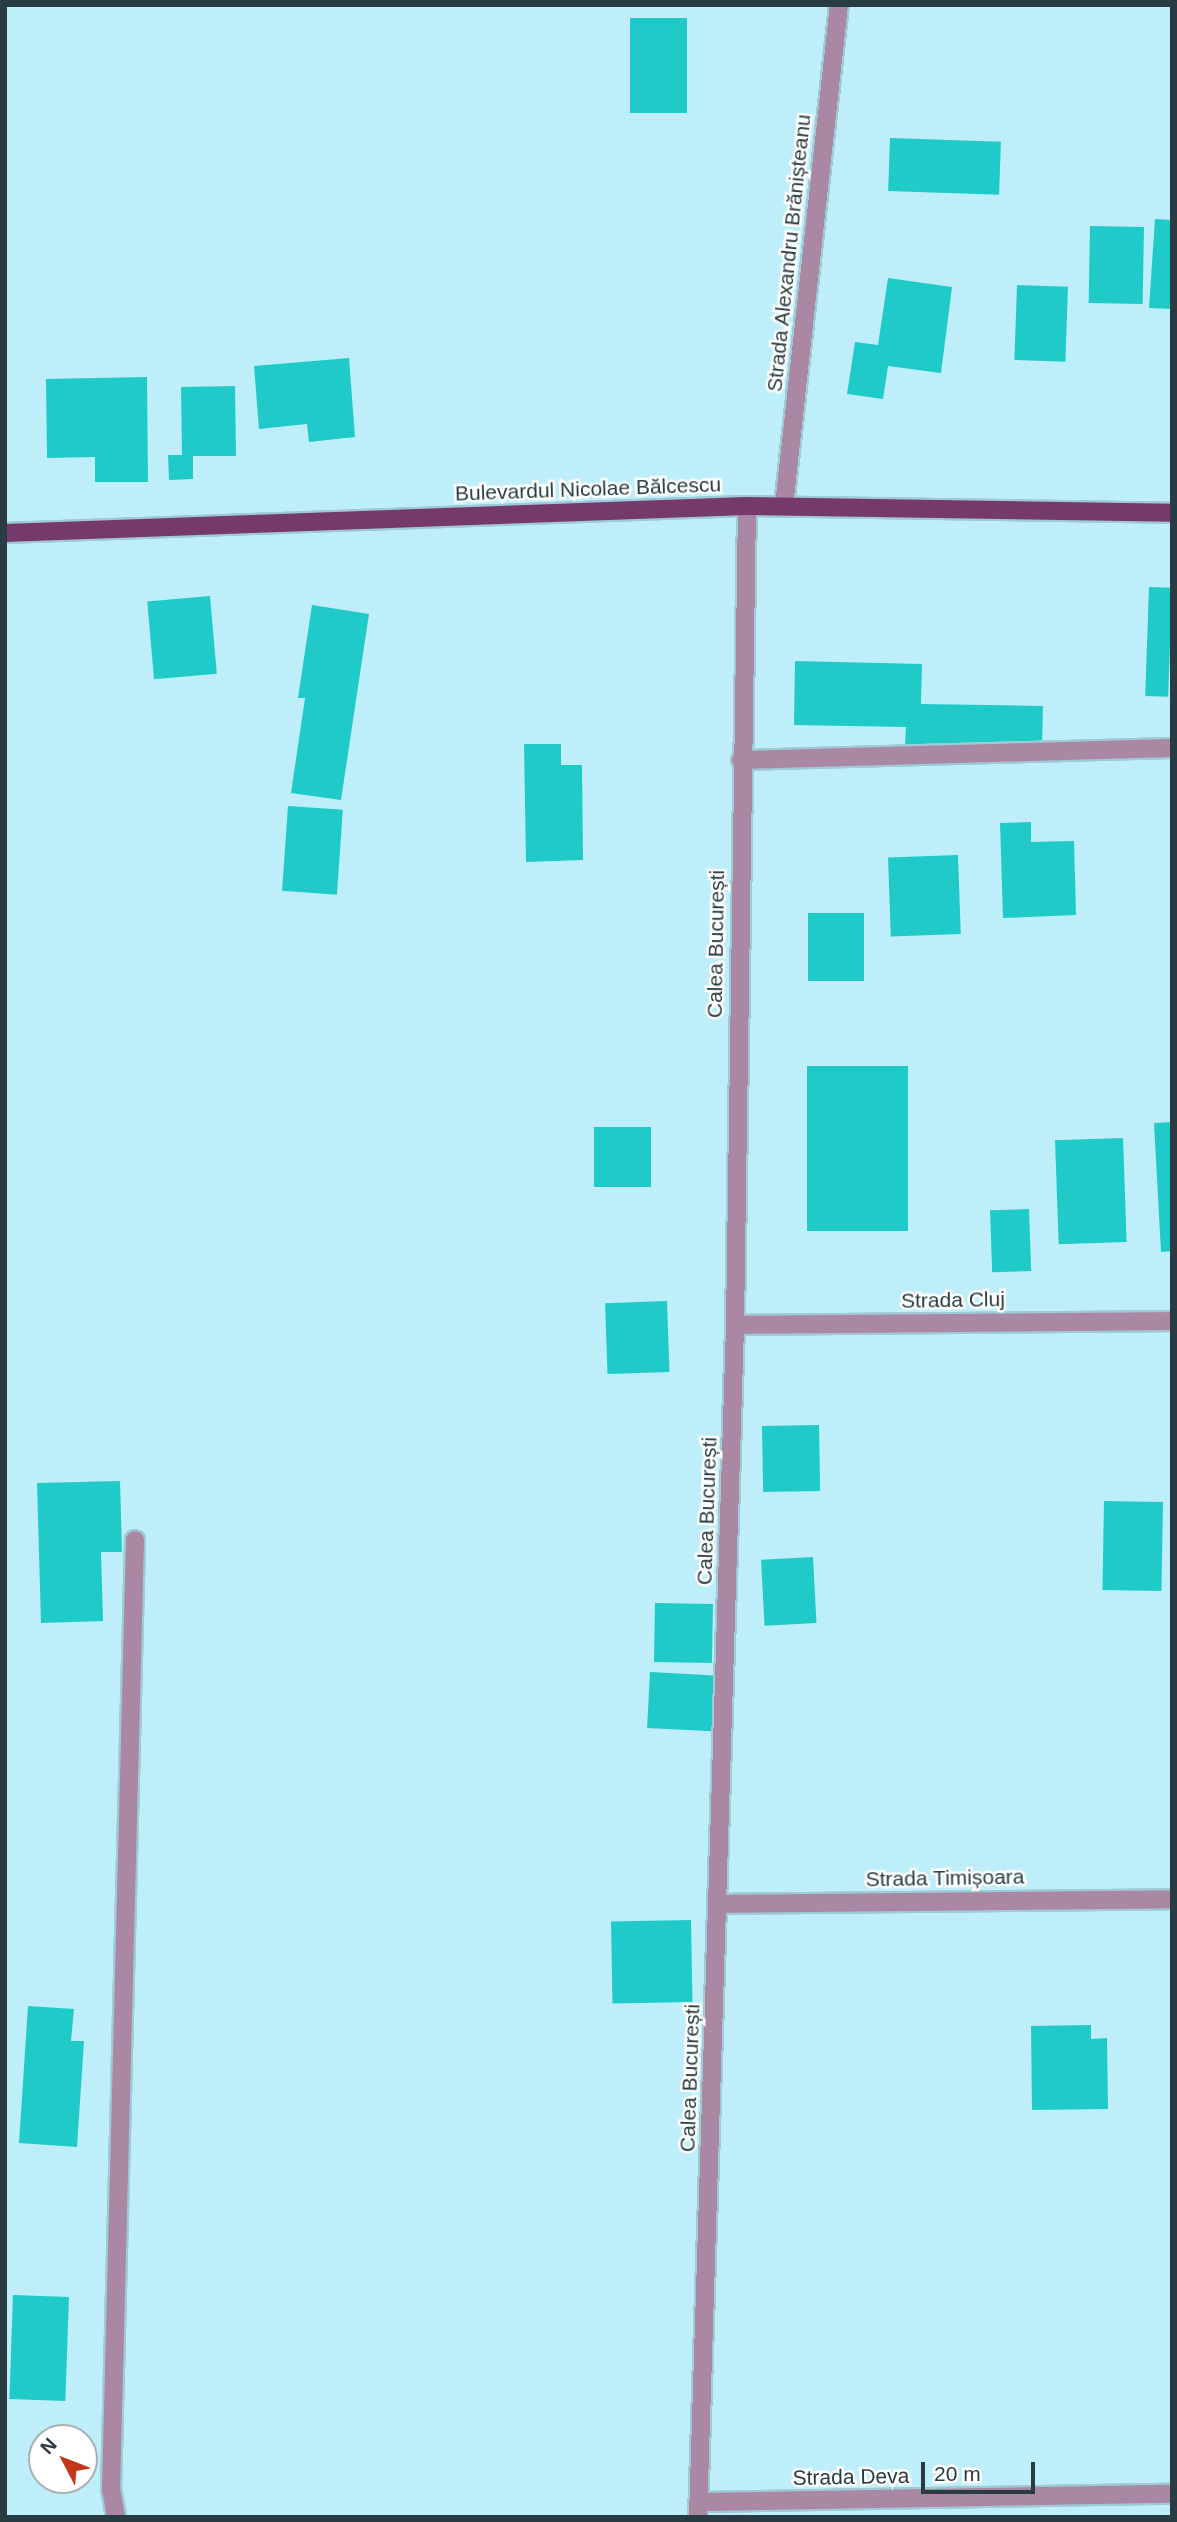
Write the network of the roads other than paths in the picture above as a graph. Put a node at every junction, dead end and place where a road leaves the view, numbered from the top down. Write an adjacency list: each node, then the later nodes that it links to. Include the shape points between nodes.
1 (839, 5): 3 (street, Strada Alexandru Brănișteanu)
2 (747, 506): 3 (main road, Bulevardul Nicolae Bălcescu); 5 (main road, Bulevardul Nicolae Bălcescu); 7 (street, Calea București)
3 (784, 506): 4 (main road, Bulevardul Nicolae Bălcescu)
4 (1172, 513)
5 (5, 533)
6 (1172, 748): 7 (street)
7 (741, 760): 9 (street, Calea București)
8 (1172, 1321): 9 (street, Strada Cluj)
9 (735, 1325): 12 (street, Calea București)
10 (135, 1540): 15 (street, via 111,2489)
11 (1172, 1899): 12 (street, Strada Timișoara)
12 (719, 1904): 14 (street, Calea București)
13 (1172, 2494): 14 (street, Strada Deva)
14 (699, 2509)
15 (116, 2517)

